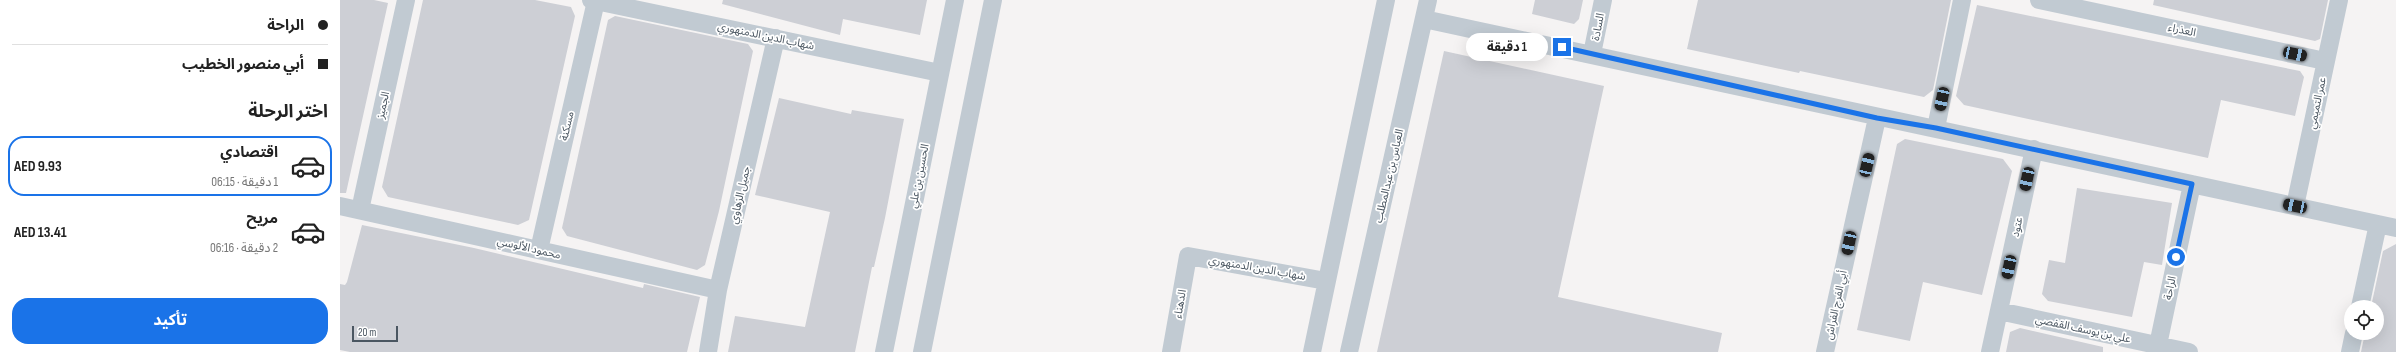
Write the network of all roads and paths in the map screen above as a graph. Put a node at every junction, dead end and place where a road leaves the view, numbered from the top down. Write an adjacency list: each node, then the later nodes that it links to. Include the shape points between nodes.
1 (406, 0): 22 (street, الجميز)
2 (955, 0): 15 (street, الحسين بن علي)
3 (993, 0): 35 (street)
4 (1386, 0): 27 (street)
5 (1428, 0): 11 (street, العباس بن عبدالمطلب)
6 (1603, 0): 13 (street, السادة)
7 (1962, 0): 17 (street)
8 (2039, 0): 14 (street, العذراء)
9 (2339, 0): 14 (street, عمر التميمي)
10 (594, 1): 12 (street, شهاب الدين الدمنهوري); 25 (street, مسكنة)
11 (1424, 19): 13 (street); 38 (street, العباس بن عبدالمطلب)
12 (776, 38): 15 (street, شهاب الدين الدمنهوري); 28 (street, جميل الزهاوي)
13 (1592, 54): 16 (street)
14 (2326, 61): 21 (street, عمر التميمي)
15 (940, 73): 34 (street, الحسين بن علي)
16 (1877, 118): 17 (street); 39 (street, أبي الفرج الفراش)
17 (1936, 128): 18 (street)
18 (2034, 149): 19 (street); 30 (street, عتود)
19 (2192, 184): 21 (street); 32 (street, الراحة)
20 (340, 206): 22 (street, محمود الألوسي)
21 (2295, 206): 23 (street)
22 (360, 210): 25 (street, محمود الألوسي)
23 (2378, 224): 24 (street); 29 (street)
24 (2396, 228)
25 (539, 250): 28 (street, محمود الألوسي)
26 (1188, 256): 27 (street, شهاب الدين الدمنهوري); 36 (street, الدهناء)
27 (1326, 280): 37 (street)
28 (718, 290): 33 (street, جميل الزهاوي)
29 (2362, 300)
30 (2000, 311): 32 (street, علي بن يوسف القفصي); 40 (street, عتود)
31 (2353, 340): 42 (street)
32 (2158, 345): 41 (street, علي بن يوسف القفصي)
33 (708, 352)
34 (884, 352)
35 (922, 352)
36 (1171, 352)
37 (1312, 352)
38 (1349, 352)
39 (1825, 352)
40 (1990, 352)
41 (2189, 352)
42 (2350, 352)

